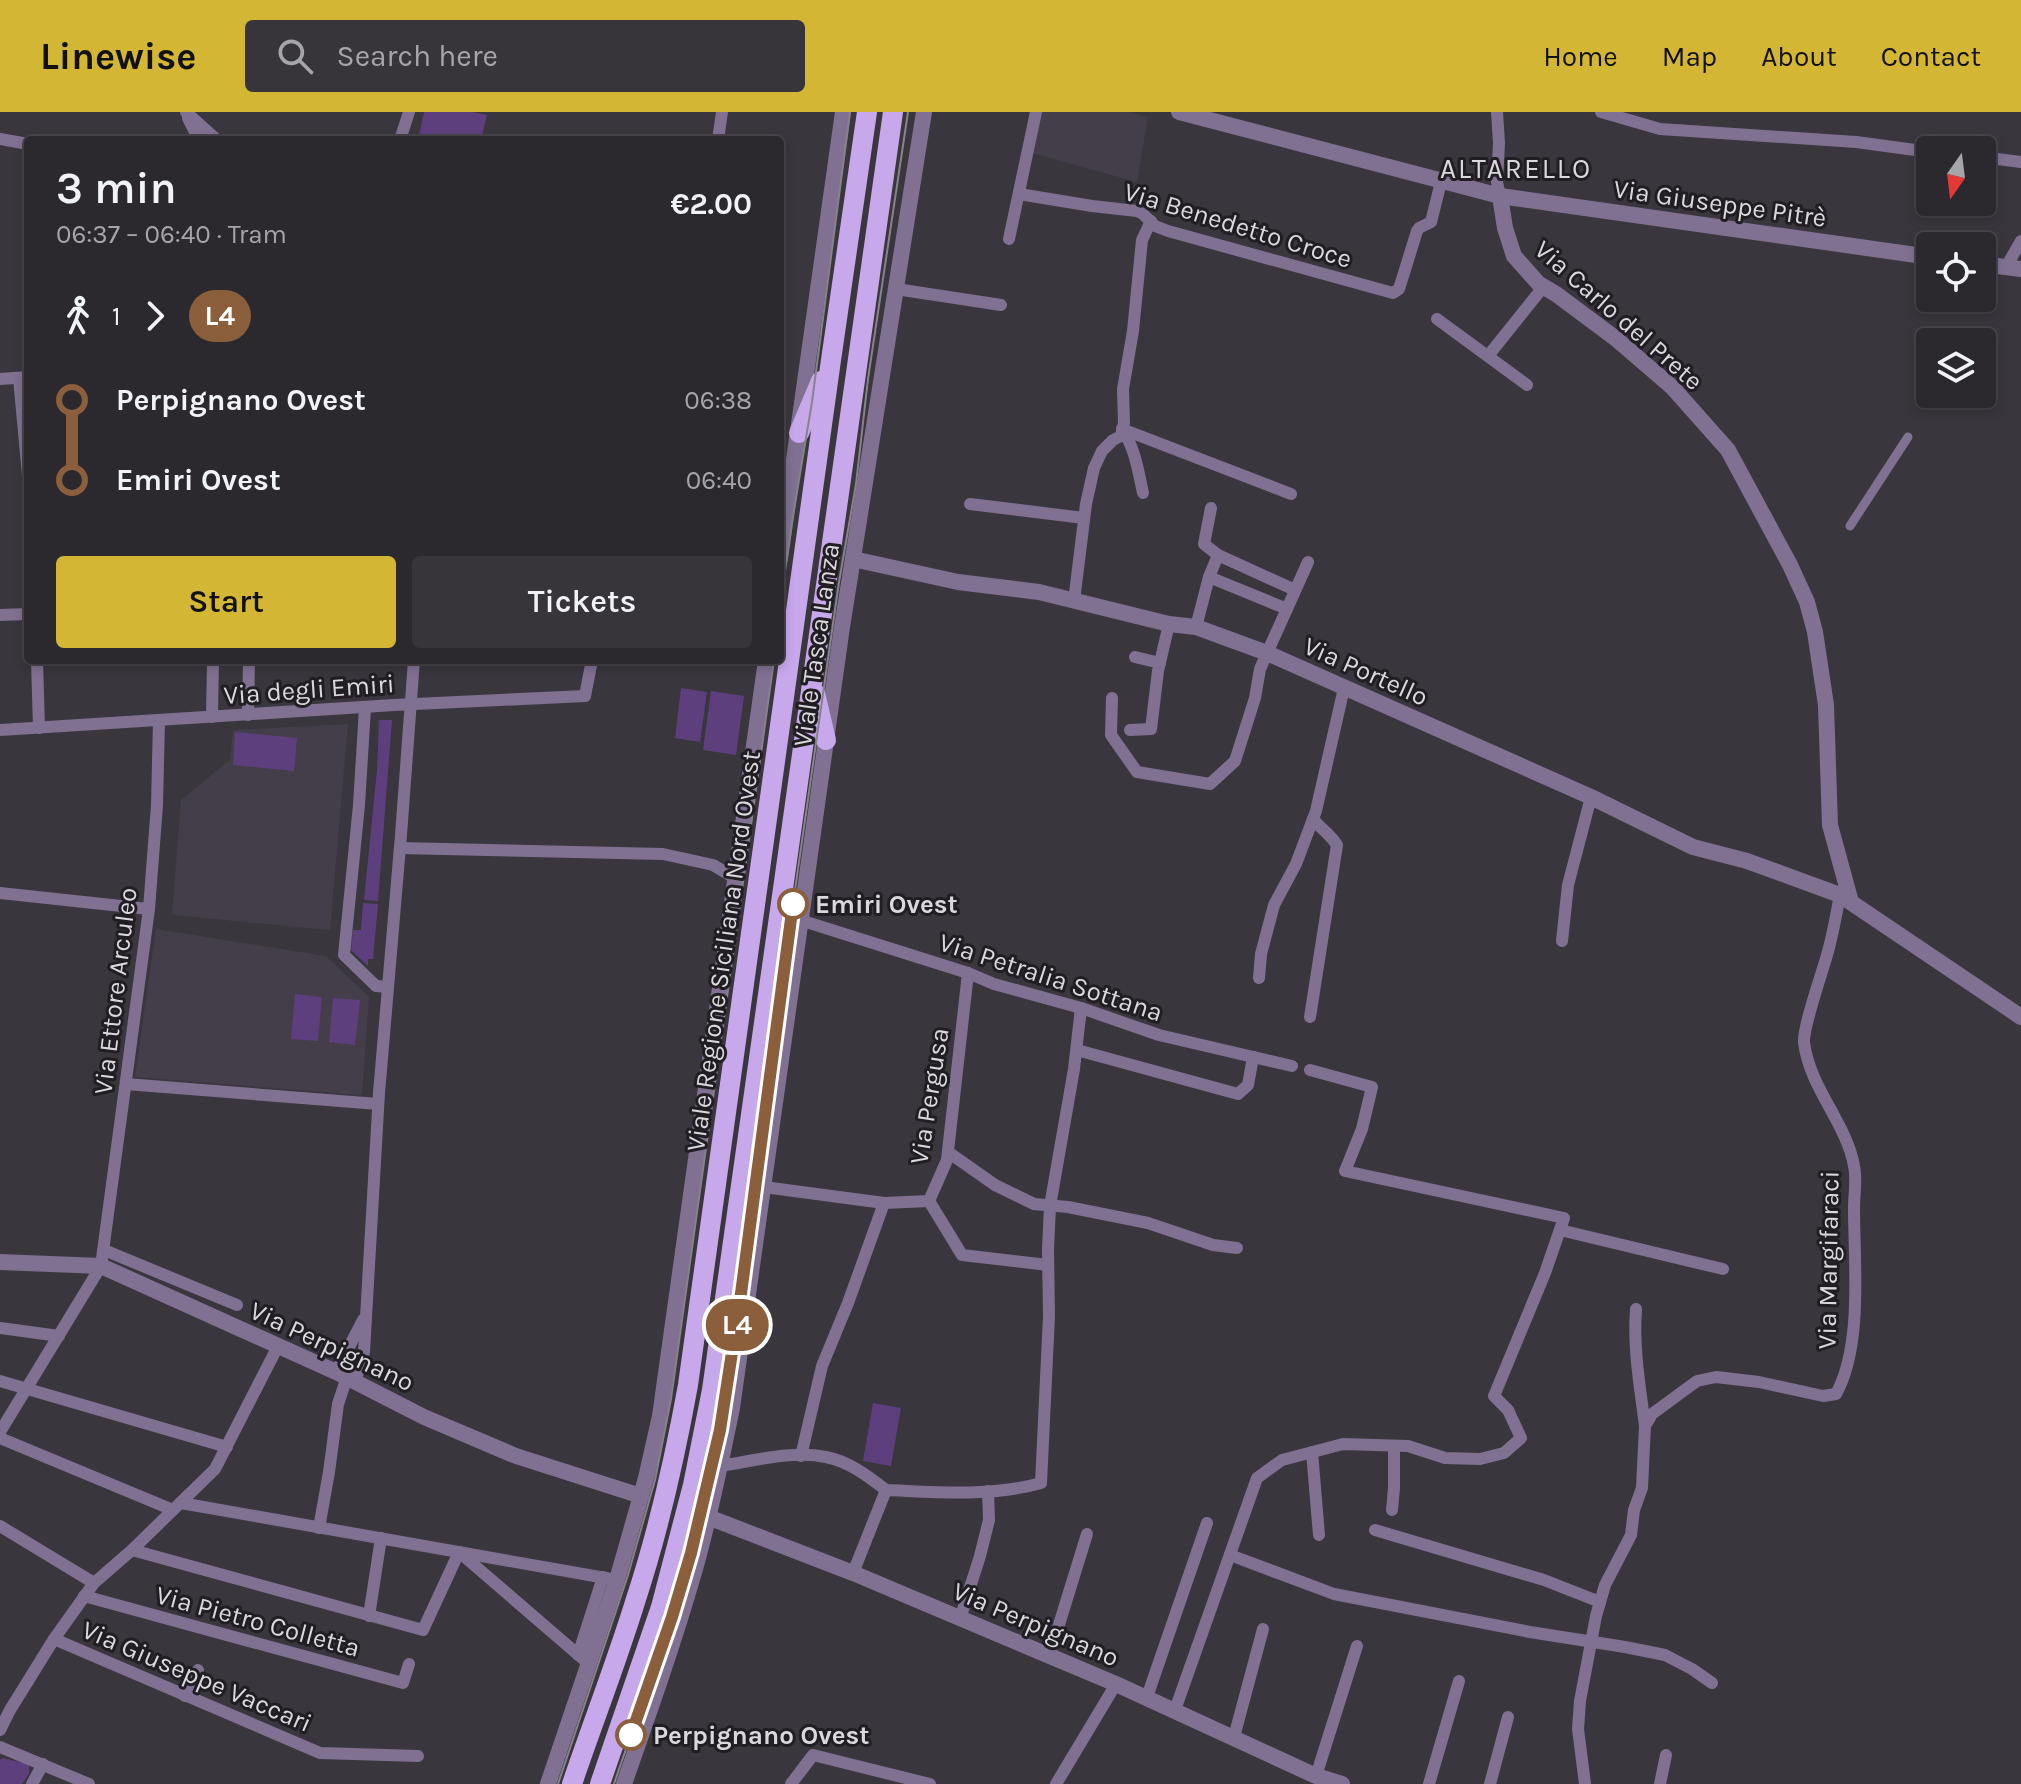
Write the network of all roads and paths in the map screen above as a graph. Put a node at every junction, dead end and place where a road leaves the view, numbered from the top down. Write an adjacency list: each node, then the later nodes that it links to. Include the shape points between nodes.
1 (185, 112): 12 (street); 13 (street)
2 (409, 112): 14 (street)
3 (722, 112): 15 (street)
4 (843, 112): 39 (street)
5 (867, 112): 34 (main road, Viale Regione Siciliana Nord Ovest)
6 (893, 112): 68 (main road, Viale Regione Siciliana Nord Ovest)
7 (924, 112): 30 (street, Viale Tasca Lanza)
8 (1036, 112): 22 (street)
9 (1179, 112): 21 (street, Via Giuseppe Pitrè)
10 (1497, 112): 23 (street, Via Carlo del Prete)
11 (1601, 112): 18 (street, via 1660,129)
12 (197, 136)
13 (212, 136)
14 (401, 136)
15 (719, 136)
16 (0, 139): 17 (street)
17 (24, 143)
18 (1916, 150)
19 (1996, 159): 20 (street)
20 (2021, 162)
21 (1441, 182): 23 (street, Via Giuseppe Pitrè); 24 (street, Via Benedetto Croce, via 1431,222 1417,231 1395,292 1168,231)
22 (1019, 194): 24 (street, Via Benedetto Croce, via 1137,211); 25 (street)
23 (1500, 196): 27 (street, Via Giuseppe Pitrè); 29 (street, Via Carlo del Prete, via 1514,256)
24 (1151, 221): 38 (street, via 1142,240)
25 (1009, 239)
26 (2021, 241): 28 (street)
27 (1916, 255)
28 (2013, 268)
29 (1544, 286): 33 (street); 85 (street, Via Carlo del Prete, via 1672,387 1728,450 1790,565 1815,632 1826,705 1830,825)
30 (896, 289): 31 (street); 49 (street, Viale Tasca Lanza)
31 (1001, 305)
32 (1437, 319): 33 (street)
33 (1488, 356): 37 (street)
34 (831, 360): 39 (main road); 177 (main road, Viale Regione Siciliana Nord Ovest, via 678,1440 637,1598)
35 (23, 377): 36 (street)
36 (0, 379)
37 (1527, 385)
38 (1122, 432): 41 (street, via 1130,440); 42 (street); 46 (street, via 1102,451 1094,468)
39 (799, 433): 45 (street)
40 (1908, 437): 47 (street)
41 (1143, 493)
42 (1291, 494)
43 (970, 504): 46 (street)
44 (1211, 508): 48 (street, via 1204,544)
45 (784, 516)
46 (1084, 518): 53 (street)
47 (1850, 526)
48 (1218, 555): 51 (street); 52 (street)
49 (853, 559): 53 (street, Via Portello); 79 (street, Viale Tasca Lanza)
50 (1308, 562): 52 (street)
51 (1209, 577): 54 (street); 57 (street)
52 (1295, 590): 54 (street)
53 (1074, 601): 58 (street, Via Portello)
54 (1287, 609): 59 (street)
55 (24, 614): 56 (street)
56 (0, 615)
57 (1196, 627): 58 (street, Via Portello); 59 (street, Via Portello)
58 (1168, 628): 61 (street)
59 (1267, 653): 69 (street, Via Portello); 70 (street, via 1235,761 1210,784 1137,772 1111,735)
60 (1135, 657): 61 (street)
61 (1160, 663): 78 (street, via 1151,729)
62 (37, 664): 76 (street)
63 (213, 664): 74 (street)
64 (249, 664): 73 (street)
65 (414, 664): 71 (street)
66 (591, 664): 71 (street, Via degli Emiri, via 585,696)
67 (765, 664): 83 (street, Viale Regione Siciliana Nord Ovest)
68 (812, 681): 79 (main road); 178 (main road, Viale Regione Siciliana Nord Ovest, via 704,1433 661,1607)
69 (1344, 688): 80 (street, Via Portello); 81 (street)
70 (1112, 698)
71 (411, 705): 72 (street, Via degli Emiri); 82 (street)
72 (365, 708): 73 (street, Via degli Emiri); 91 (street, via 344,955 376,986)
73 (248, 715): 74 (street, Via degli Emiri)
74 (212, 717): 75 (street, Via degli Emiri)
75 (159, 720): 76 (street, Via degli Emiri); 86 (street, Via Ettore Arculeo)
76 (39, 728): 77 (street, Via degli Emiri)
77 (0, 730)
78 (1130, 730)
79 (826, 740): 87 (street, Viale Tasca Lanza)
80 (1591, 797): 85 (street, Via Portello, via 1693,847 1747,861); 88 (street, via 1568,885)
81 (1313, 819): 90 (street, via 1274,905); 93 (street, via 1337,845)
82 (400, 848): 83 (street, via 663,854 713,865); 91 (street)
83 (735, 878): 131 (street, Viale Regione Siciliana Nord Ovest, via 669,1365)
84 (0, 893): 86 (street)
85 (1845, 899): 94 (street, Via Portello); 121 (street, Via Margifaraci, via 1804,1038 1807,1059 1855,1167 1852,1343 1844,1379 1836,1394 1823,1396 1759,1382 1716,1377 1697,1381 1652,1414)
86 (149, 909): 99 (street, Via Ettore Arculeo)
87 (800, 920): 89 (street, Via Petralia Sottana); 102 (street, Viale Tasca Lanza)
88 (1562, 941)
89 (968, 973): 92 (street, Via Petralia Sottana); 101 (street, Via Pergusa)
90 (1259, 978)
91 (388, 987): 100 (street)
92 (1081, 1008): 95 (street); 96 (street, Via Petralia Sottana, via 1159,1035)
93 (1310, 1017)
94 (2021, 1017)
95 (1077, 1050): 96 (street, via 1238,1094 1248,1085); 105 (street)
96 (1253, 1057): 97 (street, Via Petralia Sottana)
97 (1292, 1066)
98 (1310, 1070): 106 (street, via 1372,1087 1345,1171 1564,1218)
99 (126, 1084): 100 (street); 108 (street, Via Ettore Arculeo)
100 (378, 1104): 114 (street)
101 (948, 1152): 103 (street, Via Pergusa); 105 (street, via 995,1185)
102 (764, 1187): 104 (street, Via Pergusa); 128 (street)
103 (929, 1201): 104 (street, Via Pergusa); 110 (street, via 962,1255)
104 (884, 1203): 127 (street, via 822,1366)
105 (1050, 1206): 107 (street, via 1148,1223); 110 (street)
106 (1560, 1230): 111 (street); 124 (street, via 1494,1396 1508,1410 1521,1438 1504,1453 1480,1459 1445,1458)
107 (1237, 1248)
108 (102, 1258): 109 (street, Via Perpignano); 112 (street); 116 (street); 117 (street, Via Perpignano)
109 (0, 1262)
110 (1048, 1265): 130 (street, via 1041,1483)
111 (1723, 1269)
112 (237, 1305)
113 (1636, 1309): 121 (street)
114 (366, 1314): 118 (street); 118 (street, via 364,1352)
115 (0, 1328): 116 (street)
116 (59, 1336): 120 (street)
117 (278, 1346): 118 (street, Via Perpignano); 125 (street)
118 (346, 1377): 131 (street, Via Perpignano, via 516,1456); 137 (street)
119 (0, 1381): 120 (street)
120 (27, 1389): 122 (street); 125 (street)
121 (1645, 1426): 149 (street, via 1642,1488 1631,1535)
122 (0, 1432)
123 (0, 1438): 132 (street)
124 (1394, 1446): 126 (street, via 1343,1444); 133 (street)
125 (227, 1447): 132 (street, via 215,1469)
126 (1312, 1452): 140 (street); 144 (street, via 1282,1460 1257,1478)
127 (801, 1456): 128 (street); 129 (street, via 827,1457 864,1473)
128 (720, 1466): 134 (street)
129 (886, 1490): 130 (street); 145 (street)
130 (988, 1491): 151 (street, via 989,1520)
131 (641, 1496): 146 (street, Viale Regione Siciliana Nord Ovest)
132 (177, 1506): 137 (street); 142 (street)
133 (1392, 1510)
134 (708, 1517): 145 (street, Via Perpignano); 179 (street)
135 (1207, 1523): 164 (street)
136 (0, 1526): 147 (street)
137 (319, 1528): 141 (street)
138 (1375, 1530): 149 (street)
139 (1087, 1534): 156 (street)
140 (1319, 1535)
141 (381, 1538): 143 (street); 150 (street)
142 (132, 1550): 147 (street); 150 (street)
143 (459, 1552): 146 (street); 150 (street, via 423,1630); 157 (street)
144 (1230, 1555): 154 (street, via 1334,1594); 165 (street)
145 (853, 1573): 151 (street, Via Perpignano)
146 (610, 1579): 157 (street, Viale Regione Siciliana Nord Ovest)
147 (94, 1583): 148 (street)
148 (84, 1596): 153 (street); 158 (street, Via Pietro Colletta, via 403,1683)
149 (1600, 1602): 154 (street)
150 (369, 1616)
151 (960, 1619): 156 (street, Via Perpignano)
152 (1263, 1629): 168 (street)
153 (54, 1639): 163 (street, Via Giuseppe Vaccari); 167 (street)
154 (1591, 1641): 161 (street, via 1665,1655); 186 (street, via 1578,1729)
155 (1357, 1646): 173 (street)
156 (1049, 1657): 162 (street, Via Perpignano)
157 (583, 1660): 176 (street, Viale Regione Siciliana Nord Ovest)
158 (409, 1664)
159 (198, 1670): 163 (street)
160 (1459, 1681): 184 (street)
161 (1712, 1683)
162 (1116, 1684): 164 (street, Via Perpignano); 182 (street)
163 (185, 1696): 171 (street, Via Giuseppe Vaccari, via 320,1753)
164 (1147, 1697): 165 (street, Via Perpignano)
165 (1175, 1710): 168 (street, Via Perpignano)
166 (1508, 1717): 185 (street)
167 (0, 1730)
168 (1234, 1737): 173 (street, Via Perpignano)
169 (0, 1747): 172 (street)
170 (1666, 1755): 187 (street)
171 (418, 1756)
172 (43, 1764): 174 (street); 175 (street)
173 (1316, 1776): 183 (street, Via Perpignano)
174 (32, 1784)
175 (89, 1784)
176 (548, 1784)
177 (572, 1784)
178 (600, 1784)
179 (624, 1784)
180 (791, 1784): 181 (street, via 813,1755)
181 (930, 1784)
182 (1056, 1784)
183 (1342, 1784)
184 (1429, 1784)
185 (1490, 1784)
186 (1585, 1784)
187 (1660, 1784)

